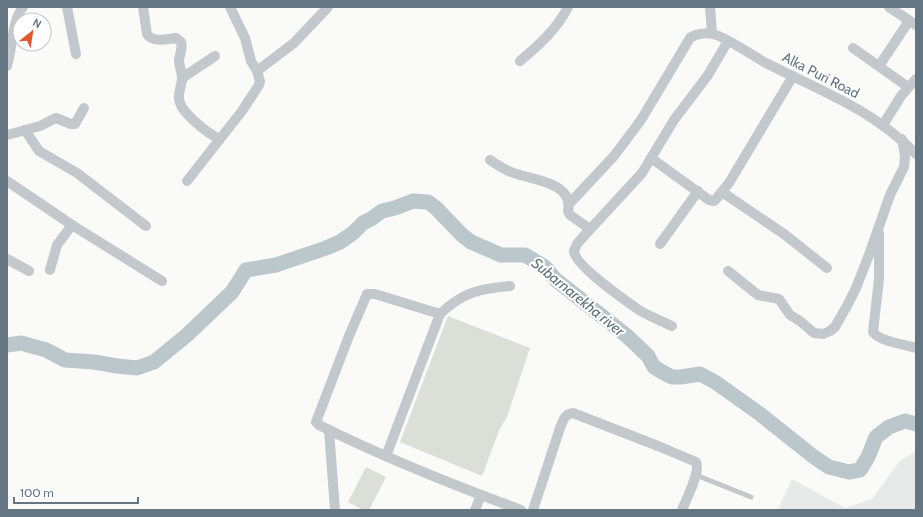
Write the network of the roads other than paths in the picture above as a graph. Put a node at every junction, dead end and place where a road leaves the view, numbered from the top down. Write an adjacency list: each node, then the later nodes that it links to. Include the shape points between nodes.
1 (23, 7): 16 (street, via 16,21)
2 (67, 7): 13 (street)
3 (143, 7): 20 (street, via 149,37 155,40 176,38 182,42 179,64)
4 (230, 7): 18 (street)
5 (328, 7): 18 (street, via 299,38)
6 (568, 7): 15 (street, via 552,31)
7 (710, 7): 10 (street)
8 (889, 7): 9 (street)
9 (913, 23): 17 (street)
10 (709, 33): 11 (street, Alka Puri Road); 36 (street, via 690,38 641,120 614,156)
11 (728, 41): 19 (street, Alka Puri Road); 30 (street)
12 (852, 48): 17 (street)
13 (76, 54)
14 (216, 56): 20 (street)
15 (520, 61)
16 (7, 65)
17 (879, 66): 22 (street)
18 (257, 71): 27 (street, via 259,85)
19 (793, 76): 24 (street, Alka Puri Road, via 836,97); 35 (street)
20 (182, 78): 27 (street, via 179,94 181,106)
21 (916, 79): 22 (street)
22 (908, 87): 24 (street)
23 (84, 108): 25 (street, via 75,124 56,118)
24 (883, 125): 28 (street, Alka Puri Road)
25 (25, 130): 26 (street); 38 (street, via 39,151 72,170)
26 (7, 135)
27 (220, 139): 33 (street)
28 (902, 139): 29 (street, Alka Puri Road); 39 (street, via 904,166)
29 (916, 154)
30 (651, 158): 34 (street); 40 (street, via 642,173)
31 (490, 160): 36 (street, via 510,172 559,188 566,194)
32 (7, 181): 37 (street)
33 (187, 181)
34 (698, 191): 35 (street, via 714,201); 41 (street)
35 (722, 192): 43 (street, via 784,234)
36 (570, 203): 40 (street, via 570,214)
37 (72, 225): 44 (street, via 57,245); 47 (street)
38 (146, 226)
39 (879, 226): 46 (street, via 848,304 834,326 823,334 814,333 800,322 779,299 758,295); 51 (street, via 879,279 873,332 883,340)
40 (590, 229): 50 (street, via 575,248 574,255 584,268 638,309)
41 (660, 244)
42 (7, 258): 45 (street)
43 (827, 268)
44 (50, 270)
45 (28, 271)
46 (728, 271)
47 (162, 281)
48 (510, 286): 49 (street, via 470,293)
49 (440, 314): 52 (street, via 375,294 367,294 317,419 317,424); 53 (street)
50 (672, 326)
51 (916, 348)
52 (328, 430): 53 (street); 57 (street)
53 (386, 456): 55 (street)
54 (696, 475): 56 (lane); 60 (street, via 698,465 694,461 579,414 569,413 564,417 560,428); 61 (street)
55 (481, 495): 58 (street); 59 (street)
56 (751, 497)
57 (336, 510)
58 (475, 510)
59 (521, 510)
60 (534, 510)
61 (682, 510)

